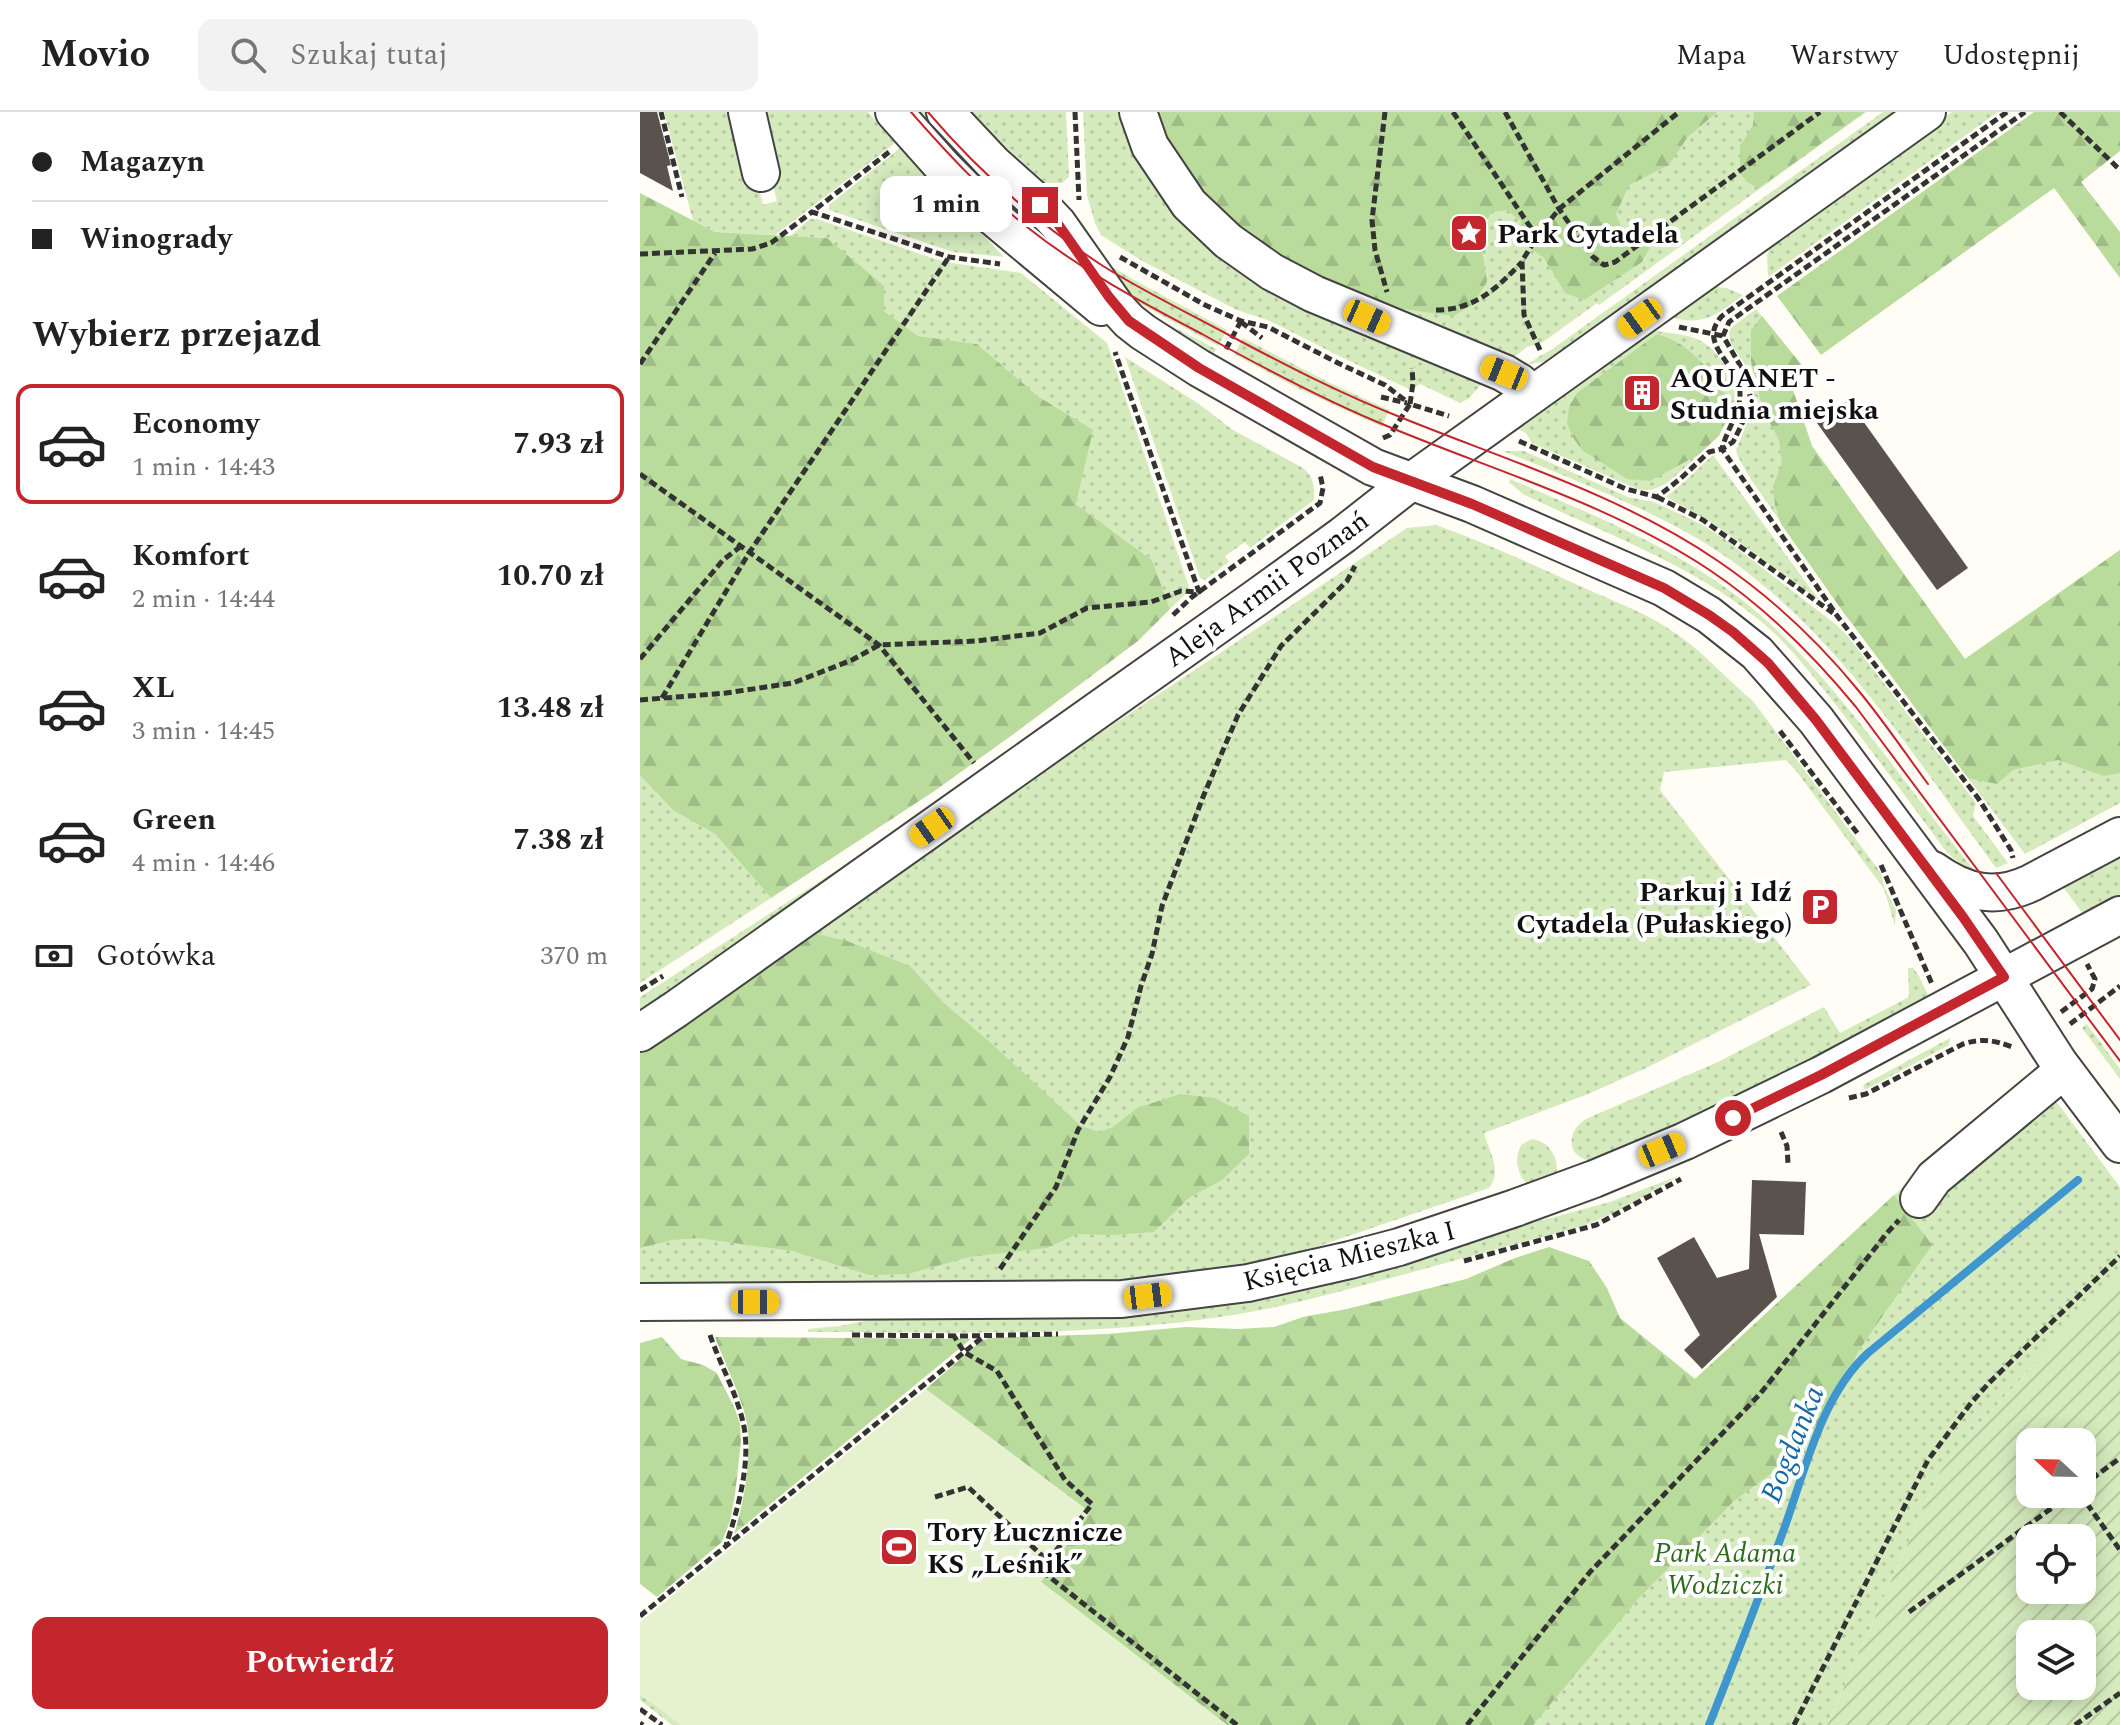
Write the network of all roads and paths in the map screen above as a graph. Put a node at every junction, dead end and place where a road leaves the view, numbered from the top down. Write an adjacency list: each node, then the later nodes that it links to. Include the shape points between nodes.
1 (661, 112): 19 (path)
2 (747, 112): 18 (street)
3 (894, 112): 36 (street, via 962,187 1111,316)
4 (945, 112): 36 (street, via 1058,224 1129,321)
5 (1075, 112): 20 (path)
6 (1138, 112): 30 (street, via 1150,146 1189,204 1228,241 1314,294)
7 (1385, 112): 30 (path, via 1372,220 1375,250 1384,280)
8 (1453, 112): 23 (path)
9 (1505, 112): 21 (path)
10 (1679, 112): 21 (path)
11 (1820, 112): 21 (path, via 1615,262 1604,265 1593,257)
12 (1927, 112): 39 (street, Aleja Armii Poznań)
13 (2007, 112): 33 (path, via 1722,316)
14 (2025, 112): 34 (path, via 1729,322)
15 (2060, 112): 17 (path)
16 (890, 152): 22 (path)
17 (2120, 170)
18 (761, 173)
19 (682, 197)
20 (1080, 207)
21 (1559, 209): 23 (path)
22 (812, 212): 24 (path, via 771,243); 27 (path)
23 (1537, 237): 28 (path)
24 (715, 252): 26 (path); 38 (path)
25 (1112, 252): 31 (path)
26 (640, 254)
27 (949, 257): 29 (path); 47 (path)
28 (1522, 261): 30 (path, via 1496,289 1465,306); 37 (path, via 1524,315)
29 (1007, 265)
30 (1408, 319): 39 (street)
31 (1241, 321): 35 (path); 40 (path, via 1268,327 1385,385 1410,404)
32 (1677, 327): 33 (path)
33 (1712, 333): 34 (path); 42 (path, via 1740,393)
34 (1723, 336): 42 (path, via 1744,372 1750,396 1733,442)
35 (1262, 338)
36 (1129, 340): 44 (street, via 1219,379 1373,467); 50 (path, via 1199,592 1087,608 1040,633)
37 (1540, 350)
38 (640, 364)
39 (1533, 394): 44 (street, Aleja Armii Poznań)
40 (1381, 397)
41 (1516, 440): 45 (path, via 1626,489)
42 (1722, 449): 45 (path, via 1709,452); 49 (path)
43 (640, 474): 46 (path)
44 (1412, 481): 60 (street, via 1664,588 1721,623 1768,663 1797,697); 67 (street, Aleja Armii Poznań, via 1256,598)
45 (1657, 497): 49 (path, via 1703,520)
46 (740, 547): 47 (path); 51 (path, via 723,560)
47 (749, 553): 50 (path); 52 (path)
48 (1360, 557): 75 (path, via 1347,581 1281,646 1238,715 1167,893 1128,1037 1078,1130 1056,1187)
49 (1838, 617): 58 (path, via 1978,798)
50 (879, 645): 52 (path, via 793,683); 55 (path)
51 (640, 659)
52 (662, 698): 53 (path)
53 (640, 700)
54 (1773, 722): 57 (path)
55 (977, 767)
56 (2120, 836): 60 (street, via 2031,883 2000,893 1960,886)
57 (1864, 842)
58 (2011, 850)
59 (1873, 854): 66 (path)
60 (1920, 859): 62 (street)
61 (2120, 915): 63 (street, Księcia Mieszka I)
62 (1963, 917): 63 (street, via 1990,933 2021,942); 64 (street)
63 (2083, 935): 64 (street, Księcia Mieszka I)
64 (2004, 977): 66 (street, Księcia Mieszka I); 69 (street)
65 (2120, 986): 69 (path)
66 (1945, 1008): 68 (path); 75 (street, Księcia Mieszka I, via 1685,1141 1539,1200 1399,1247 1261,1280 1173,1293 1105,1300)
67 (640, 1033)
68 (1963, 1044)
69 (2055, 1056): 71 (street); 73 (street)
70 (1781, 1132): 72 (path)
71 (2120, 1144)
72 (1788, 1163)
73 (1919, 1199): 97 (path, via 1760,1394 1590,1572)
74 (2120, 1256): 98 (path, via 1989,1383 1928,1460)
75 (976, 1300): 76 (street, Księcia Mieszka I); 79 (path)
76 (640, 1302)
77 (710, 1335): 88 (path, via 744,1425 741,1493)
78 (899, 1336): 79 (path)
79 (954, 1336): 80 (path); 82 (path)
80 (966, 1336)
81 (984, 1336): 82 (path)
82 (964, 1352): 88 (path); 90 (path, via 997,1371 1065,1480 1092,1504)
83 (2120, 1458): 84 (path)
84 (2096, 1476)
85 (935, 1497): 90 (path, via 968,1487)
86 (2052, 1508): 91 (path)
87 (2090, 1508): 89 (path)
88 (726, 1547): 92 (path)
89 (2120, 1550)
90 (1048, 1561): 96 (path, via 1042,1571)
91 (1909, 1612)
92 (640, 1616)
93 (2120, 1693): 99 (path)
94 (640, 1709): 95 (path)
95 (662, 1725)
96 (1237, 1725)
97 (1467, 1725)
98 (1794, 1725)
99 (2075, 1725)

